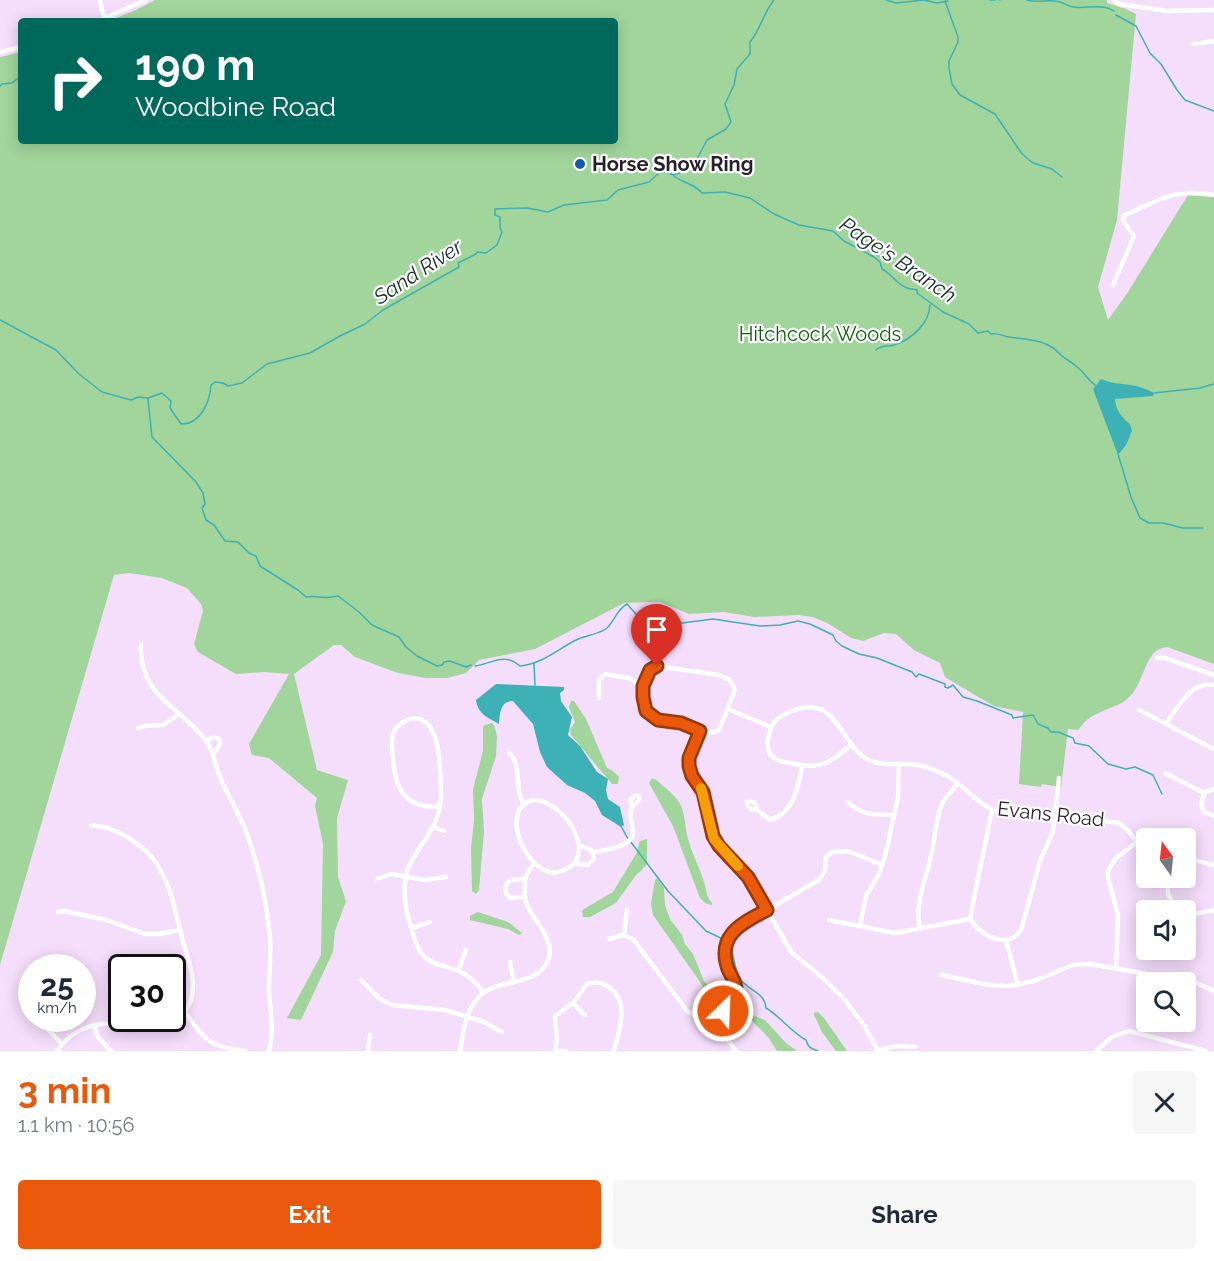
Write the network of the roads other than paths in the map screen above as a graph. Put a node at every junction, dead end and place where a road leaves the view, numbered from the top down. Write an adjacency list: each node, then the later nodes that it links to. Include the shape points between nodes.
1 (100, 0): 5 (street)
2 (146, 0): 5 (street)
3 (1114, 0): 4 (street, via 1168,11)
4 (1214, 10)
5 (108, 18)
6 (1214, 41): 7 (street)
7 (1193, 44)
8 (18, 48): 9 (street)
9 (0, 52)
10 (1214, 195): 11 (street, via 1194,191 1163,197 1123,217 1134,237)
11 (1113, 285)
12 (141, 644): 20 (street, via 146,677)
13 (1157, 658): 14 (street)
14 (1214, 675)
15 (643, 685): 17 (street, via 605,674 599,680); 18 (street, via 650,670 659,666 727,677 735,688); 24 (street, via 645,706 651,716)
16 (1214, 685): 21 (street, via 1194,688)
17 (599, 698)
18 (728, 709): 22 (street); 24 (street, via 719,730 710,734)
19 (1139, 710): 21 (street)
20 (178, 715): 23 (street, via 163,724); 25 (street)
21 (1166, 724): 27 (street)
22 (771, 727): 26 (street, Evans Road, via 787,713 817,708 832,716); 31 (street, via 768,747 772,756)
23 (138, 728)
24 (700, 731): 63 (street, via 689,766 703,792 713,836 748,877)
25 (206, 740): 29 (street); 29 (street, via 220,740)
26 (852, 744): 30 (street, Evans Road, via 871,761); 31 (street, via 824,764)
27 (1214, 748)
28 (509, 753): 38 (street, via 516,762)
29 (213, 757): 104 (street, via 258,868 270,937 273,1024)
30 (899, 763): 34 (street, Evans Road, via 927,768); 43 (street)
31 (802, 766): 41 (street, via 790,806 772,820)
32 (1165, 773): 36 (street)
33 (1059, 778): 44 (street)
34 (958, 783): 42 (street, Evans Road); 72 (street, via 940,810 919,904)
35 (1214, 789): 36 (street)
36 (1204, 793): 45 (street, via 1202,808)
37 (848, 802): 43 (street, via 865,813)
38 (523, 803): 50 (street, via 539,800 555,806 572,826); 54 (street, via 516,824)
39 (440, 804): 39 (street, via 440,745 436,735 423,720 414,718 401,723 392,738 394,774 401,792 419,805); 47 (street)
40 (632, 807): 51 (street, via 634,834 618,848)
41 (756, 809)
42 (992, 810): 44 (street, Evans Road); 67 (street)
43 (893, 815): 55 (street)
44 (1056, 816): 49 (street, Evans Road, via 1119,822); 76 (street, via 1021,932)
45 (1214, 816)
46 (91, 826): 73 (street, via 125,836 153,859 168,886)
47 (434, 827): 48 (street); 57 (street)
48 (444, 831)
49 (1136, 843): 79 (street, via 1116,858 1108,871 1118,915)
50 (579, 845): 51 (street); 53 (street)
51 (593, 852): 53 (street, via 594,859 589,865)
52 (1196, 861): 56 (street)
53 (574, 863): 54 (street, via 556,873)
54 (534, 864): 60 (street)
55 (882, 865): 63 (street, via 848,851 831,852 826,857 822,878); 70 (street, via 866,898)
56 (1214, 865)
57 (406, 877): 58 (street); 59 (street, via 388,875); 71 (street, via 406,908)
58 (446, 877)
59 (377, 879)
60 (525, 879): 61 (street); 61 (street, via 511,880 505,890 511,898)
61 (525, 897): 83 (street, via 547,940 549,954 538,974)
62 (627, 910): 74 (street)
63 (767, 910): 92 (street, via 737,928 727,940 726,961 736,991); 100 (street, via 792,953 844,999)
64 (1214, 910): 66 (street)
65 (58, 912): 73 (street, via 105,920 145,934)
66 (1196, 914)
67 (970, 919): 72 (street); 76 (street, via 978,931)
68 (830, 920): 70 (street)
69 (430, 922): 71 (street)
70 (860, 926): 72 (street, via 890,933)
71 (411, 928): 80 (street, via 424,956)
72 (920, 929)
73 (180, 930): 88 (street, via 193,985)
74 (624, 935): 75 (street); 92 (street, via 638,943 687,1011)
75 (609, 939)
76 (1006, 940): 84 (street)
77 (466, 950): 80 (street)
78 (510, 962): 83 (street)
79 (1116, 968): 84 (street, via 1077,964); 85 (street, via 1194,982)
80 (458, 971): 86 (street, via 471,978)
81 (941, 975): 84 (street, via 989,985)
82 (361, 980): 91 (street, via 392,1005 439,1008)
83 (514, 982): 86 (street)
84 (1018, 985)
85 (1214, 991)
86 (483, 992): 91 (street)
87 (573, 1003): 90 (street); 107 (street, via 552,1016); 109 (street, via 590,983 600,983 613,991 622,1012)
88 (186, 1007)
89 (186, 1013): 103 (street, via 212,1044)
90 (585, 1015)
91 (467, 1016): 96 (street); 106 (street)
92 (720, 1021): 110 (street)
93 (96, 1030): 102 (street)
94 (50, 1032): 98 (street)
95 (78, 1032): 98 (street)
96 (502, 1032)
97 (370, 1035): 105 (street)
98 (62, 1044): 101 (street)
99 (916, 1047): 100 (street)
100 (878, 1050)
101 (57, 1051)
102 (111, 1051)
103 (245, 1051)
104 (269, 1051)
105 (368, 1051)
106 (460, 1051)
107 (557, 1051): 108 (street)
108 (566, 1051)
109 (614, 1051)
110 (736, 1051)
111 (1096, 1051): 112 (street, via 1115,1035 1129,1031)
112 (1206, 1051)

